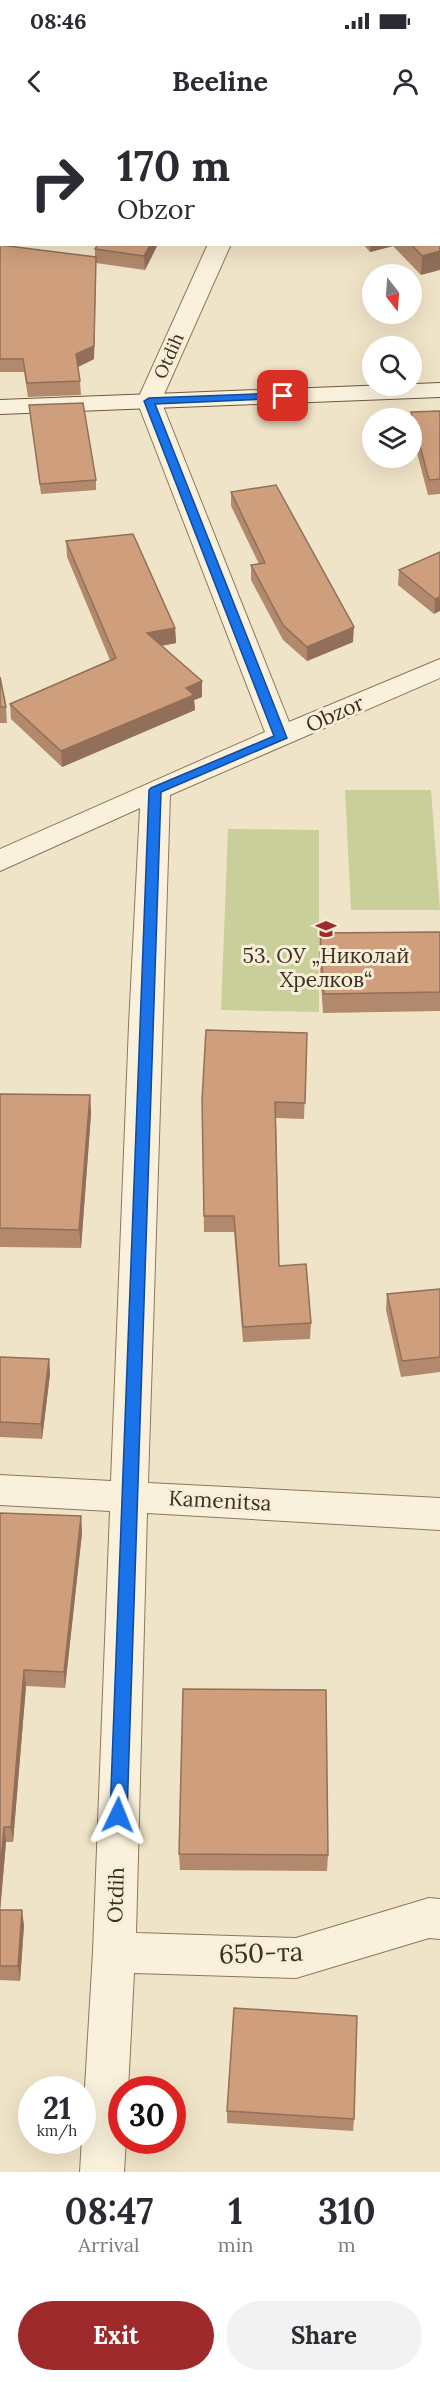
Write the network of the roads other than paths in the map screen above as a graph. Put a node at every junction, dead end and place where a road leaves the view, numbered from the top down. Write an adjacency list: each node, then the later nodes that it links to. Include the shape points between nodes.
1 (219, 246): 3 (street, Otdih)
2 (440, 390): 3 (street)
3 (149, 401): 4 (street); 6 (street, Otdih)
4 (0, 407)
5 (440, 668): 6 (street, Obzor)
6 (281, 738): 7 (street, Obzor)
7 (155, 790): 8 (street, Obzor); 10 (street, Otdih)
8 (0, 861)
9 (0, 1490): 10 (street, Kamenitsa)
10 (129, 1496): 11 (street, Kamenitsa); 13 (street, Otdih)
11 (440, 1514)
12 (440, 1918): 13 (street, 650-та, via 296,1958)
13 (114, 1952): 14 (street, Otdih)
14 (102, 2172)

